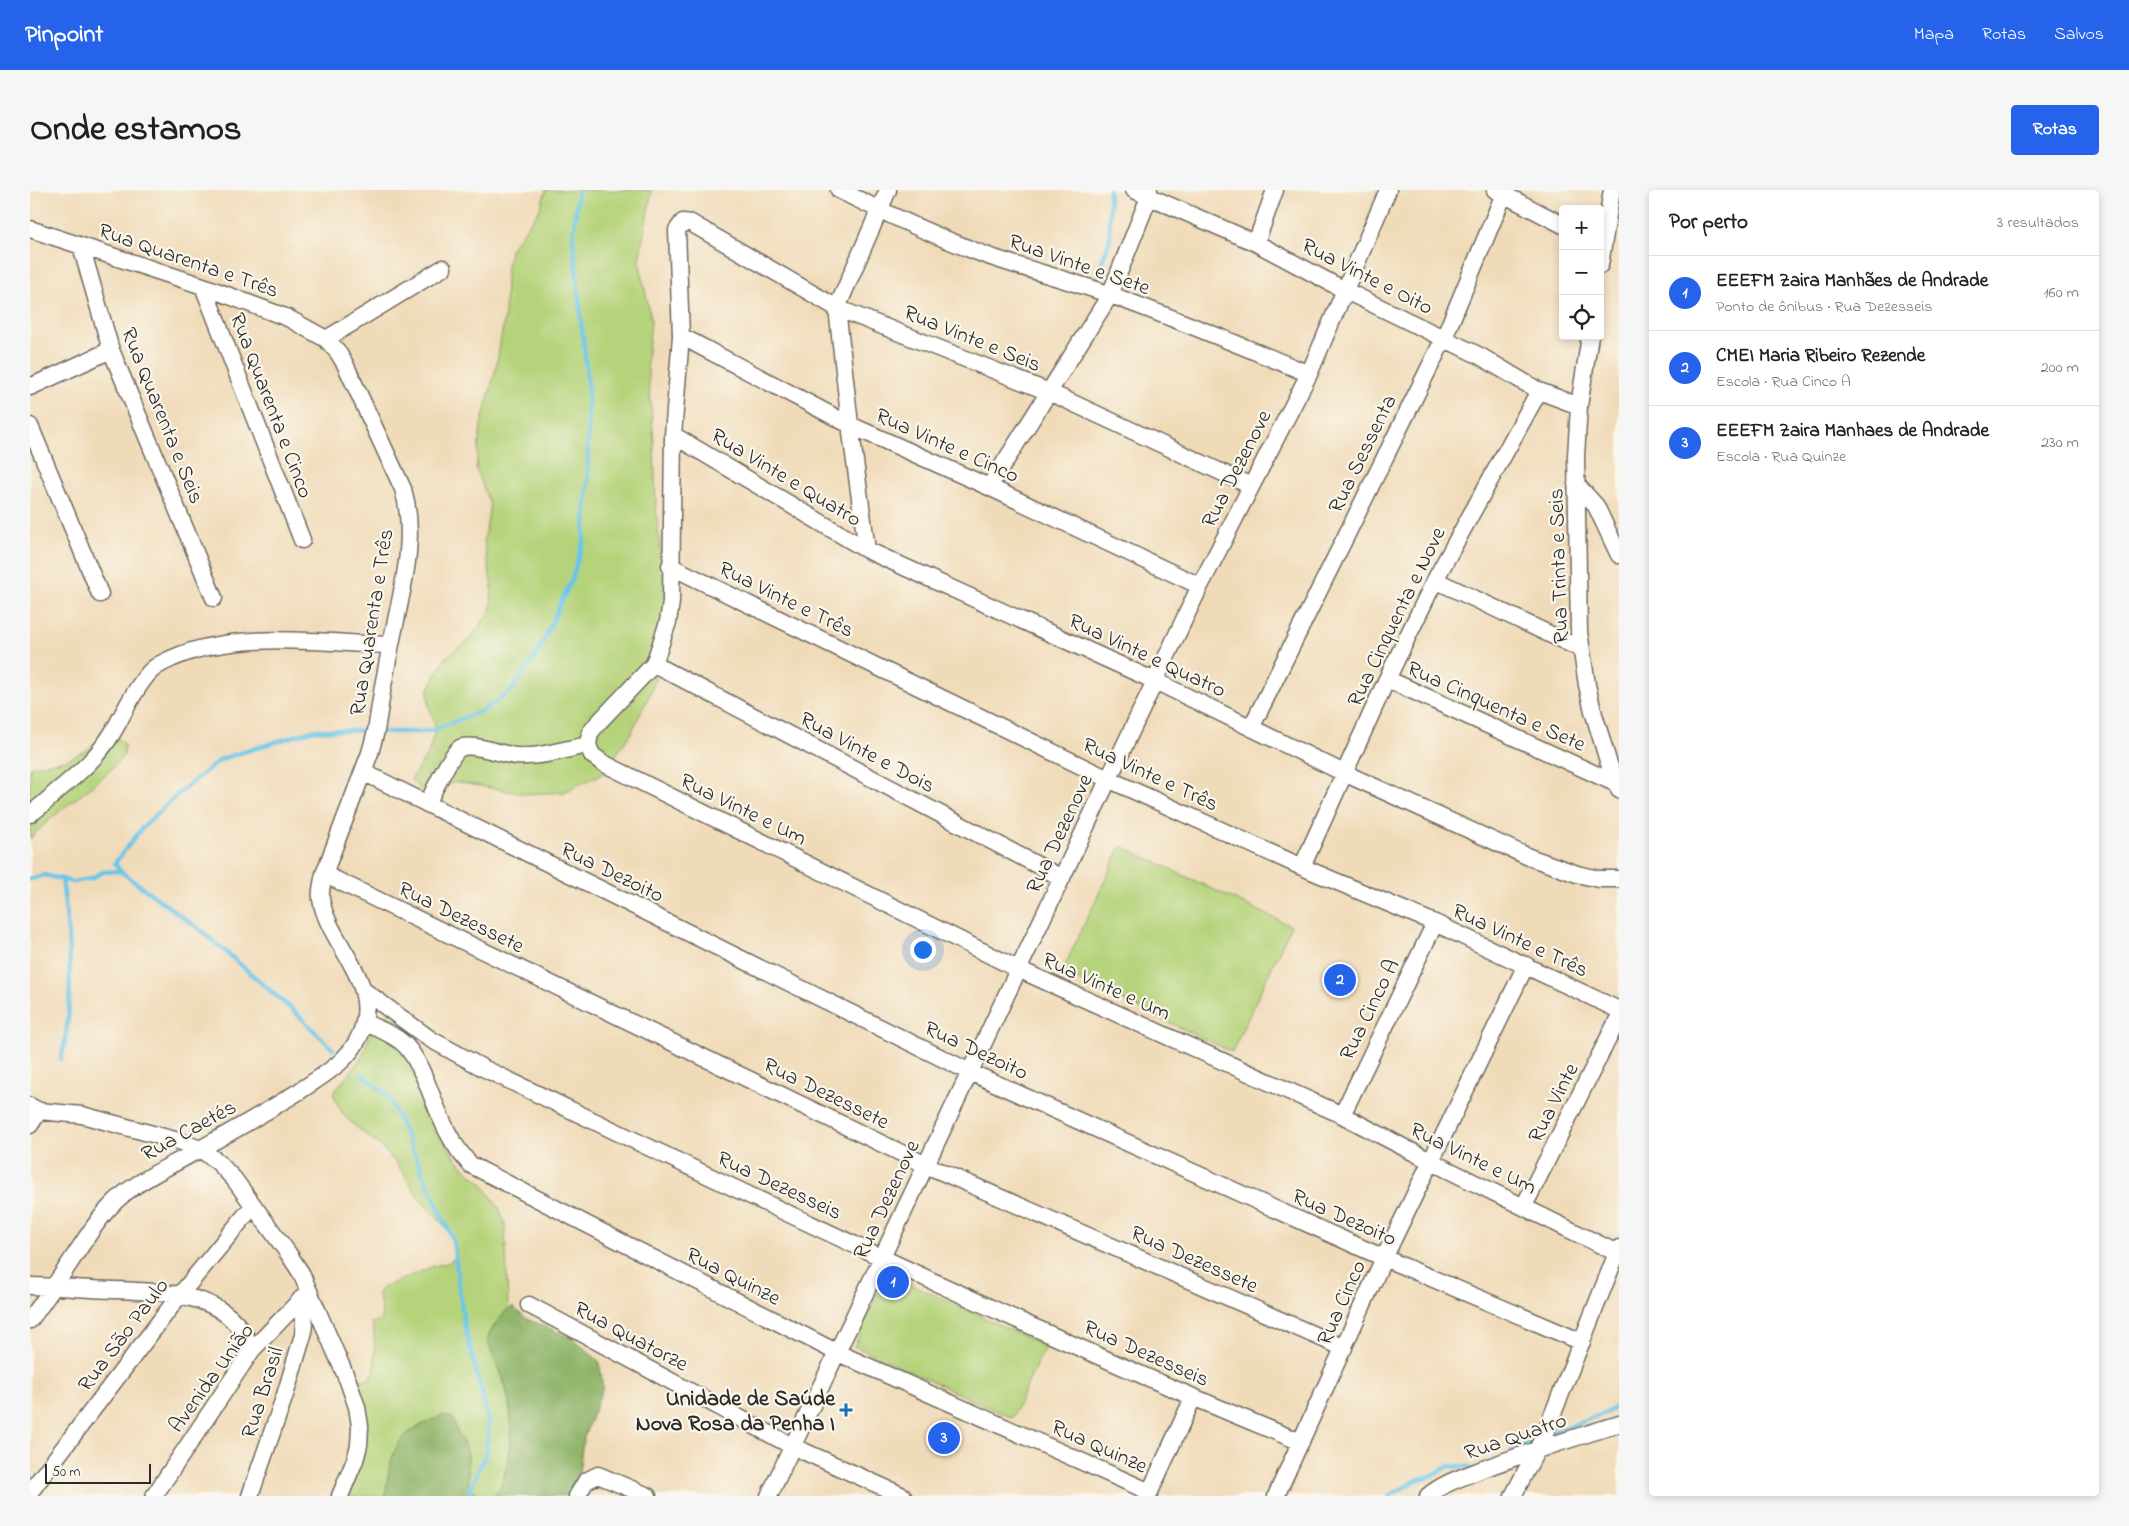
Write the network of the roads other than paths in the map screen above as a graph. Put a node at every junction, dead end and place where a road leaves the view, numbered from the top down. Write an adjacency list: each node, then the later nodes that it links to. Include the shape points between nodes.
1 (839, 190): 8 (street, Rua Vinte e Sete)
2 (888, 190): 8 (street)
3 (1275, 190): 12 (street)
4 (1388, 190): 16 (street, Rua Dezenove)
5 (1612, 190): 11 (street)
6 (1144, 192): 12 (street, Rua Vinte e Oito); 17 (street)
7 (1499, 192): 9 (street); 20 (street, Rua Sessenta)
8 (878, 210): 17 (street, Rua Vinte e Sete, via 988,256); 18 (street)
9 (1559, 223)
10 (30, 229): 13 (street, Rua Quarenta e Três)
11 (1604, 235)
12 (1256, 243): 16 (street, Rua Vinte e Oito)
13 (81, 246): 15 (street, Rua Quarenta e Três); 23 (street, Rua Quarenta e Seis)
14 (443, 268): 21 (street)
15 (203, 286): 21 (street, Rua Quarenta e Três, via 288,318); 35 (street, Rua Quarenta e Cinco)
16 (1346, 291): 20 (street, Rua Vinte e Oito); 24 (street, Rua Dezenove)
17 (1110, 295): 24 (street, Rua Vinte e Sete); 27 (street)
18 (837, 308): 19 (street, Rua Vinte e Seis, via 683,222 677,230); 27 (street, Rua Vinte e Seis); 29 (street)
19 (681, 336): 29 (street, Rua Vinte e Cinco); 31 (street)
20 (1444, 338): 26 (street, Rua Vinte e Oito); 48 (street, Rua Sessenta)
21 (326, 339): 43 (street, Rua Quarenta e Três, via 345,364 408,506 409,546)
22 (1589, 340): 28 (street, Rua Trinta e Seis)
23 (111, 350): 25 (street); 42 (street, Rua Quarenta e Seis)
24 (1309, 374): 33 (street, Rua Dezenove)
25 (30, 386)
26 (1539, 390): 28 (street, Rua Vinte e Oito); 39 (street, Rua Cinquenta e Nove)
27 (1049, 392): 33 (street, Rua Vinte e Seis); 34 (street)
28 (1579, 406): 32 (street, Rua Trinta e Seis)
29 (850, 425): 34 (street, Rua Vinte e Cinco); 36 (street)
30 (30, 426): 41 (street)
31 (672, 435): 36 (street, Rua Vinte e Quatro); 38 (street)
32 (1576, 484): 37 (street, via 1596,506); 44 (street, Rua Trinta e Seis)
33 (1251, 486): 40 (street, Rua Dezenove)
34 (989, 487): 40 (street, Rua Vinte e Cinco)
35 (302, 540)
36 (867, 550): 47 (street, Rua Vinte e Quatro)
37 (1619, 555)
38 (670, 566): 45 (street, via 668,622); 52 (street, Rua Vinte e Três)
39 (1435, 580): 44 (street); 46 (street, Rua Cinquenta e Nove)
40 (1200, 586): 47 (street, Rua Dezenove)
41 (100, 594)
42 (214, 598)
43 (390, 645): 50 (street, Rua Quarenta e Três, via 376,731); 55 (street, via 234,643 193,650 157,666 148,672 102,749)
44 (1582, 649): 53 (street, Rua Trinta e Seis, via 1593,711)
45 (654, 664): 49 (street, via 597,724 590,733); 58 (street, Rua Vinte e Dois)
46 (1387, 679): 51 (street, Rua Cinquenta e Nove); 53 (street, Rua Cinquenta e Sete)
47 (1154, 681): 48 (street, Rua Vinte e Quatro); 52 (street, Rua Dezenove)
48 (1250, 728): 51 (street, Rua Vinte e Quatro)
49 (588, 745): 54 (street, via 522,756 470,746 460,748); 62 (street, Rua Vinte e Um, via 592,755 602,763)
50 (363, 772): 54 (street, Rua Dezoito); 57 (street, Rua Quarenta e Três)
51 (1344, 773): 56 (street, Rua Cinquenta e Nove); 59 (street, Rua Vinte e Quatro, via 1529,857 1577,874)
52 (1108, 778): 56 (street, Rua Vinte e Três); 58 (street, Rua Dezenove)
53 (1618, 787)
54 (427, 804): 67 (street, Rua Dezoito)
55 (30, 814)
56 (1302, 867): 60 (street, Rua Vinte e Três)
57 (324, 874): 63 (street, Rua Quarenta e Três, via 321,902 325,915); 73 (street, Rua Dezessete)
58 (1062, 878): 62 (street, Rua Dezenove)
59 (1619, 879)
60 (1435, 923): 61 (street, Rua Vinte e Três); 69 (street, Rua Cinco A)
61 (1526, 965): 64 (street, Rua Vinte e Três); 72 (street, Rua Cinco)
62 (1018, 969): 67 (street, Rua Dezenove); 69 (street, Rua Vinte e Um)
63 (363, 990): 66 (street, Rua Caetés); 77 (street, Rua Dezesseis, via 454,1054)
64 (1619, 1010)
65 (1619, 1017): 75 (street, Rua Vinte)
66 (364, 1022): 71 (street, Rua Caetés, via 360,1037 344,1060 293,1095); 88 (street, Rua Quinze, via 404,1044 416,1057 450,1138 472,1165)
67 (970, 1072): 73 (street, Rua Dezenove); 78 (street, Rua Dezoito)
68 (35, 1109): 70 (street); 71 (street, via 82,1115 165,1136)
69 (1342, 1115): 72 (street, Rua Vinte e Um)
70 (30, 1125)
71 (200, 1149): 74 (street, via 218,1162); 80 (street, Rua Caetés, via 144,1179 124,1194 93,1228)
72 (1430, 1161): 75 (street, Rua Vinte e Um); 78 (street, Rua Cinco)
73 (926, 1165): 77 (street, Rua Dezenove); 86 (street, Rua Dezessete)
74 (254, 1206): 81 (street, via 288,1253); 82 (street, Rua São Paulo)
75 (1524, 1206): 76 (street, Rua Vinte e Um)
76 (1618, 1250): 85 (street)
77 (882, 1258): 88 (street, Rua Dezenove); 89 (street, Rua Dezesseis)
78 (1384, 1258): 85 (street, Rua Dezoito); 86 (street, Rua Cinco)
79 (30, 1286): 80 (street)
80 (55, 1286): 82 (street); 84 (street, Rua Caetés)
81 (304, 1295): 87 (street, Avenida União); 97 (street, Rua Brasil, via 302,1334); 98 (street, via 348,1380 357,1407 360,1426 355,1460)
82 (178, 1296): 87 (street, via 219,1310 241,1328); 94 (street, Rua São Paulo)
83 (529, 1305): 92 (street, Rua Quatorze)
84 (30, 1320)
85 (1582, 1342): 93 (street)
86 (1344, 1348): 91 (street, Rua Cinco)
87 (252, 1350): 96 (street, Avenida União)
88 (838, 1352): 92 (street, Rua Dezenove); 95 (street, Rua Quinze)
89 (1193, 1398): 91 (street, Rua Dezesseis); 95 (street)
90 (1619, 1424): 93 (street, Rua Quatro)
91 (1301, 1442): 103 (street, Rua Cinco)
92 (792, 1446): 101 (street, Rua Dezenove); 102 (street, Rua Quatorze)
93 (1536, 1450): 104 (street, Rua Quatro, via 1464,1477); 105 (street)
94 (30, 1492)
95 (1149, 1494)
96 (154, 1496)
97 (250, 1496)
98 (340, 1496)
99 (577, 1496): 100 (street, via 586,1480 604,1476)
100 (648, 1496)
101 (769, 1496)
102 (904, 1496)
103 (1276, 1496)
104 (1428, 1496)
105 (1513, 1496)

